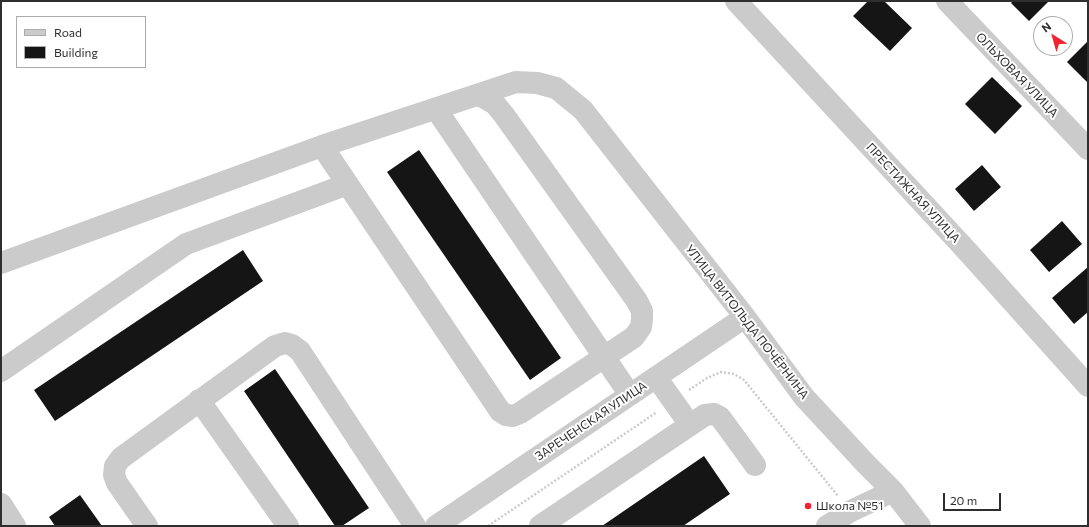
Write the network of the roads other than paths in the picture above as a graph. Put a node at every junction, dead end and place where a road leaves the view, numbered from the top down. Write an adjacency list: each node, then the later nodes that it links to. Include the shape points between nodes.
1 (736, 1): 13 (street, ПРЕСТИЖНАЯ УЛИЦА)
2 (947, 1): 6 (street, ОЛЬХОВАЯ УЛИЦА)
3 (477, 95): 4 (street, УЛИЦА ВИТОЛЬДА ПОЧЁРНИНА); 9 (street, УЛИЦА ВИТОЛЬДА ПОЧЁРНИНА, via 516,82 537,83 556,88 582,110); 10 (street, via 495,104 504,115 637,300 642,311 641,327 634,337)
4 (436, 109): 5 (street, УЛИЦА ВИТОЛЬДА ПОЧЁРНИНА); 10 (street)
5 (322, 146): 7 (street); 8 (street, УЛИЦА ВИТОЛЬДА ПОЧЁРНИНА)
6 (1088, 149)
7 (348, 184): 10 (street, via 500,411 513,416 520,413); 11 (street, via 186,244)
8 (1, 263)
9 (745, 317): 12 (street, ЗАРЕЧЕНСКАЯ УЛИЦА); 18 (street, УЛИЦА ВИТОЛЬДА ПОЧЁРНИНА, via 804,397)
10 (604, 357): 14 (street)
11 (1, 371)
12 (656, 377): 14 (street, ЗАРЕЧЕНСКАЯ УЛИЦА); 16 (street)
13 (1088, 386)
14 (630, 395): 24 (street, ЗАРЕЧЕНСКАЯ УЛИЦА)
15 (200, 400): 21 (street, via 121,458 115,466 114,475 117,482); 22 (street); 23 (street, via 275,346 285,343 292,345 300,351)
16 (690, 425): 17 (street, via 705,414 720,417); 25 (street)
17 (755, 465)
18 (893, 491): 26 (street); 27 (street, УЛИЦА ВИТОЛЬДА ПОЧЁРНИНА)
19 (1, 504): 20 (street)
20 (15, 526)
21 (147, 526)
22 (288, 526)
23 (415, 526)
24 (436, 526)
25 (540, 526)
26 (827, 526)
27 (920, 526)

